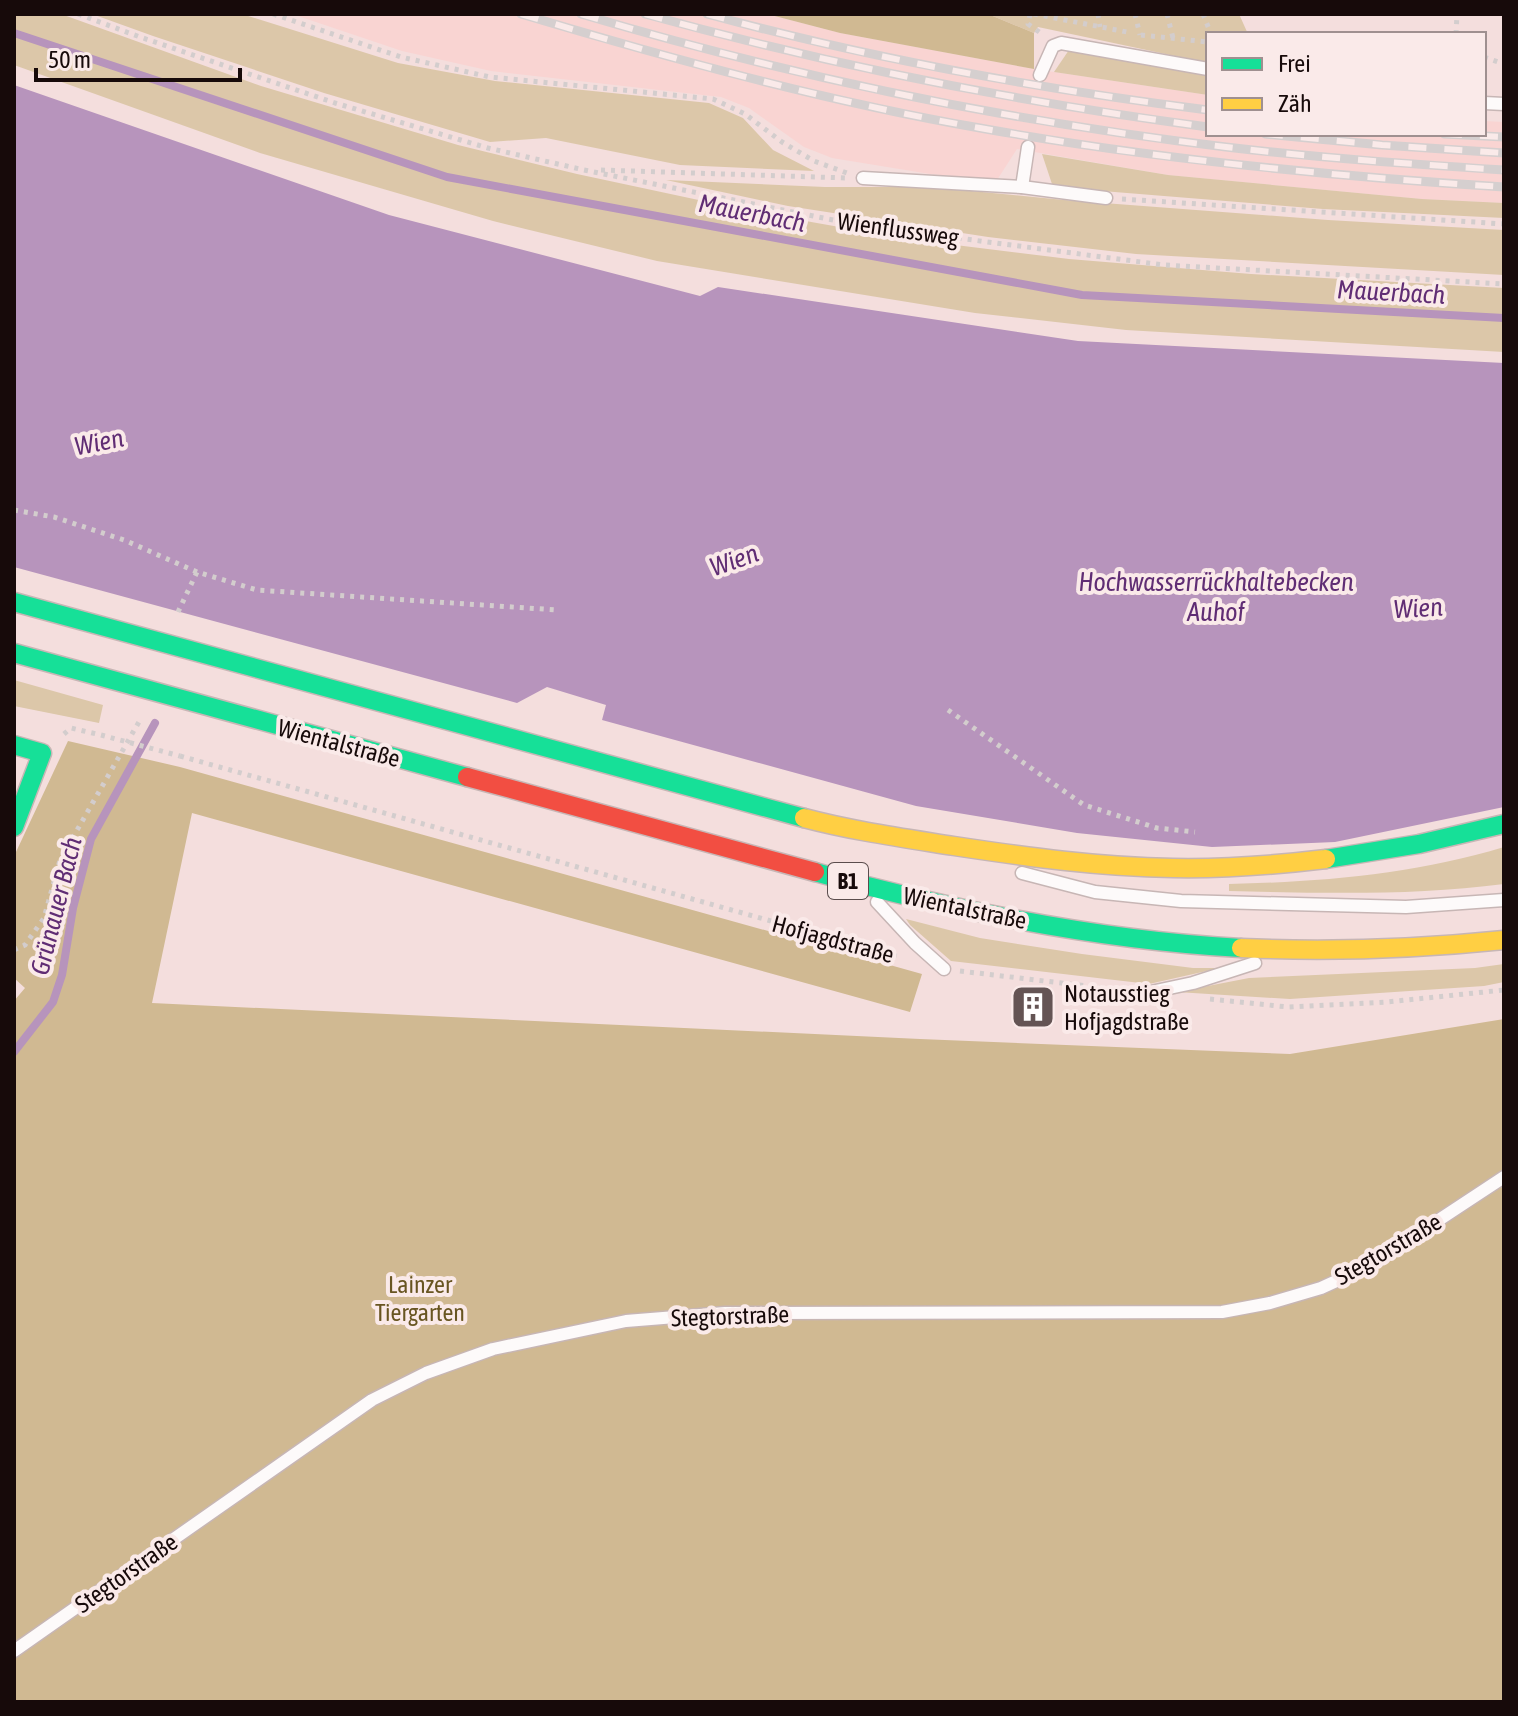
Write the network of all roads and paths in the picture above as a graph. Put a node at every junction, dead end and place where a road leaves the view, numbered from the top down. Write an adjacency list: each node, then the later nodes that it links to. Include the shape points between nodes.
1 (78, 14): 15 (path, Wienflussweg, via 335,103)
2 (273, 14): 16 (path, via 401,57 490,77 713,99 814,161)
3 (1034, 14): 7 (path)
4 (1098, 14): 8 (path)
5 (1135, 14): 9 (path)
6 (1167, 14): 10 (path)
7 (1057, 16): 8 (path)
8 (1100, 27): 9 (path)
9 (1140, 35): 10 (path)
10 (1173, 38): 11 (path)
11 (1206, 42)
12 (1206, 69): 13 (lane, via 1061,43 1053,46)
13 (1040, 75)
14 (1028, 147): 17 (lane)
15 (584, 170): 16 (path); 20 (path, Wienflussweg, via 858,225 1164,265)
16 (863, 178): 17 (lane)
17 (1022, 187): 18 (lane)
18 (1106, 198): 19 (path)
19 (1504, 224)
20 (1504, 284)
21 (14, 510): 22 (path, via 124,540)
22 (197, 572): 24 (path, via 257,590); 25 (path)
23 (14, 602): 32 (main road, Wientalstraße / B1)
24 (557, 610)
25 (176, 617)
26 (14, 653): 37 (main road, Wientalstraße / B1)
27 (948, 710): 34 (path, via 1084,805 1157,828)
28 (141, 720): 41 (path, via 60,860 44,918 25,945)
29 (101, 735): 42 (path, Hofjagdstraße, bridge)
30 (14, 745): 33 (main road, via 42,753)
31 (1504, 824): 32 (main road, Wientalstraße / B1, via 1466,836 1350,856 1209,867 1062,860)
32 (834, 826): 35 (lane)
33 (14, 827)
34 (1200, 833)
35 (988, 865)
36 (1003, 869): 38 (lane, via 1095,892 1181,901 1406,907)
37 (861, 885): 40 (main road, Wientalstraße / B1, via 1108,935); 43 (lane)
38 (1504, 900)
39 (1504, 940): 40 (main road, Wientalstraße / B1)
40 (1295, 949): 45 (lane)
41 (14, 950)
42 (901, 957)
43 (944, 969): 45 (path)
44 (1504, 990): 46 (path, via 1288,1007)
45 (1146, 993)
46 (1209, 999)
47 (1504, 1177): 48 (lane, Stegtorstraße, via 1369,1266 1321,1288 1222,1312 725,1313 626,1321 493,1349 372,1400)
48 (14, 1651)

